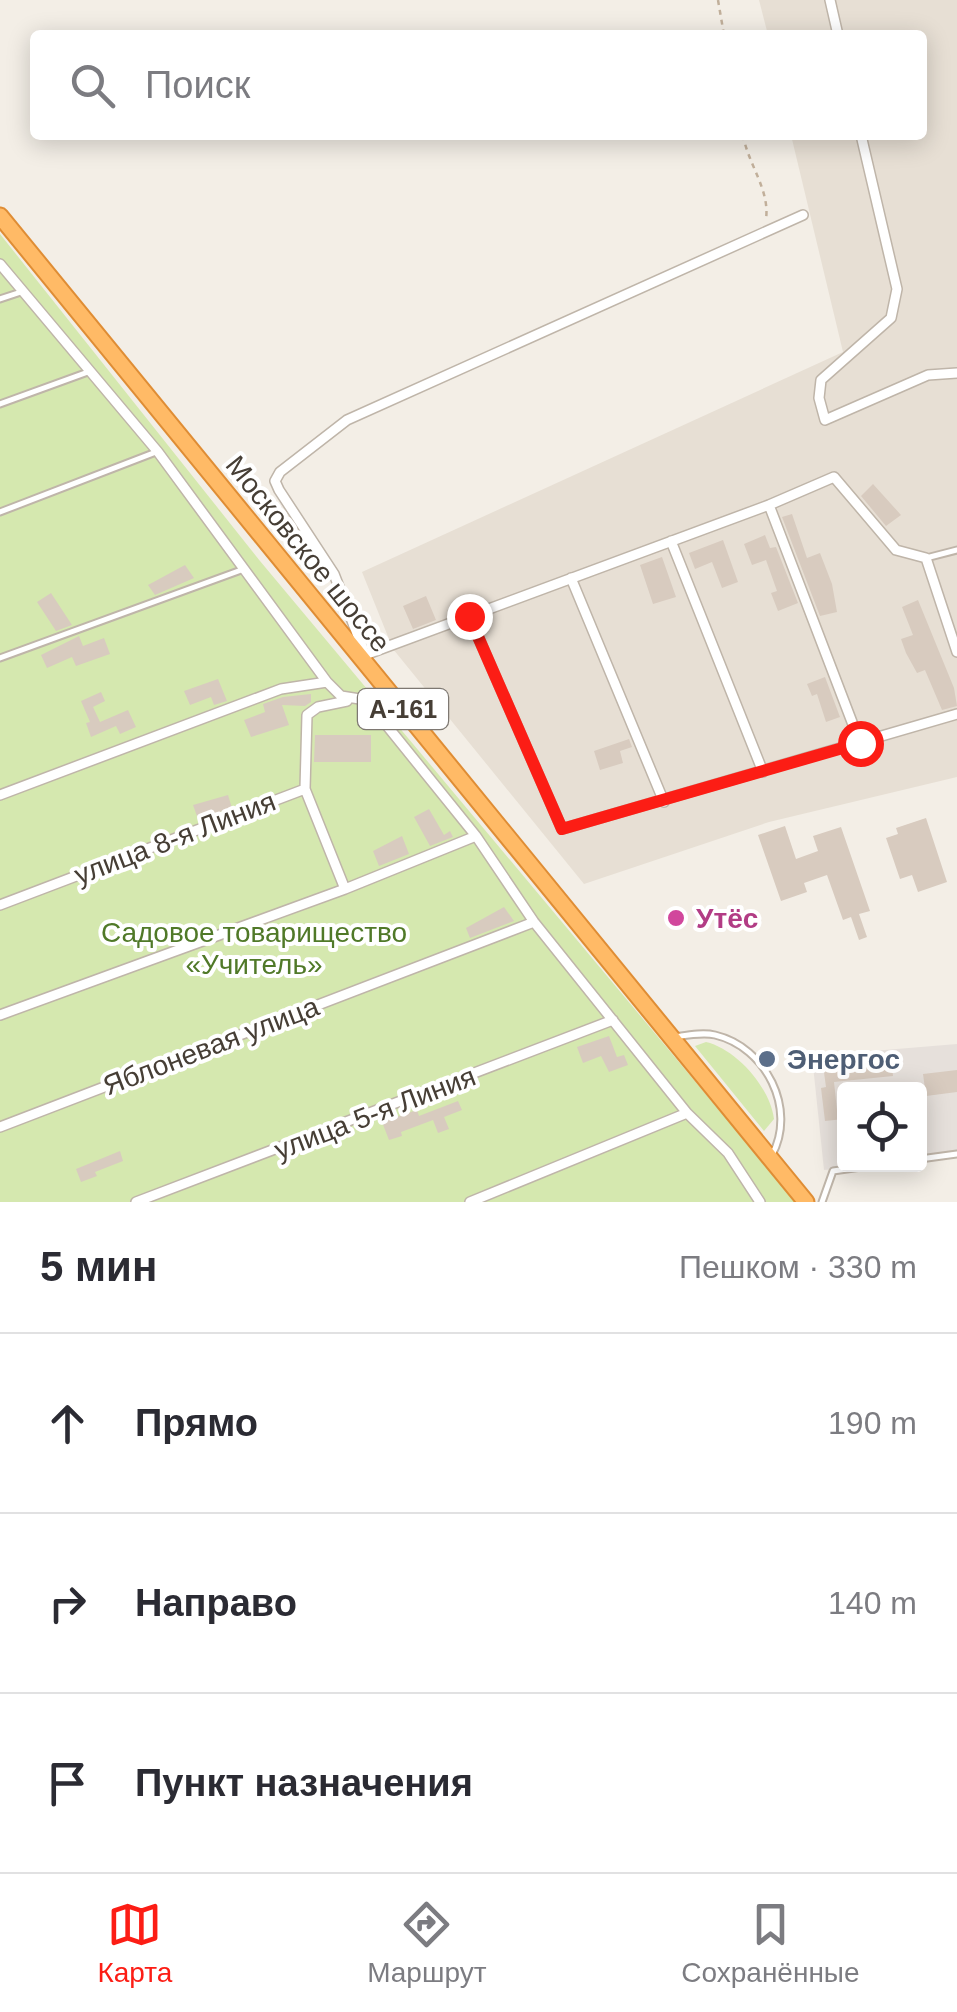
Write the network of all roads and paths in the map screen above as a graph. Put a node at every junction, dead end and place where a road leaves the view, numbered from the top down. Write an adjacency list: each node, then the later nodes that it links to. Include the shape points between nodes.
1 (718, 0): 3 (path)
2 (830, 0): 4 (street)
3 (723, 30)
4 (837, 30)
5 (745, 140): 9 (path, via 768,207)
6 (863, 140): 14 (street, via 896,303 890,318 821,380 825,420 928,375)
7 (803, 215): 9 (street)
8 (0, 216): 26 (highway, Московское шоссе / А-161)
9 (761, 233): 26 (street, via 347,420 280,472 278,490 334,574)
10 (0, 264): 11 (street)
11 (23, 291): 12 (lane); 13 (street)
12 (0, 299)
13 (88, 372): 15 (lane); 16 (street)
14 (957, 373)
15 (0, 404)
16 (158, 452): 18 (lane); 22 (street)
17 (769, 505): 19 (street); 21 (street, via 834,477 896,550); 33 (street)
18 (0, 512)
19 (671, 541): 23 (street); 34 (street)
20 (957, 550): 21 (lane)
21 (926, 558): 25 (street)
22 (244, 569): 27 (lane); 28 (street)
23 (571, 578): 24 (street); 37 (street)
24 (469, 616): 26 (street); 37 (street, via 562,829)
25 (957, 652)
26 (363, 656): 31 (highway, Московское шоссе / А-161)
27 (0, 658)
28 (326, 682): 29 (street); 36 (street, via 281,690)
29 (352, 700): 30 (street); 35 (street, via 307,715)
30 (367, 702): 31 (street); 38 (street)
31 (400, 706): 44 (highway, Московское шоссе / А-161)
32 (957, 714): 33 (street)
33 (860, 743): 34 (street)
34 (763, 772): 37 (street)
35 (305, 788): 39 (street, улица 8-я Линия); 40 (street, улица 8-я Линия)
36 (0, 795)
37 (664, 802)
38 (476, 836): 39 (street); 41 (street)
39 (345, 889): 42 (street)
40 (0, 905)
41 (534, 922): 43 (street); 46 (street, Яблоневая улица)
42 (0, 1015)
43 (612, 1020): 45 (street); 51 (street, улица 5-я Линия)
44 (672, 1038): 48 (highway, Московское шоссе / А-161); 48 (lane, via 716,1035 756,1061 778,1089 782,1112 782,1137)
45 (687, 1113): 52 (street); 53 (street, via 728,1153)
46 (0, 1127)
47 (957, 1154): 49 (lane)
48 (771, 1158): 54 (highway, Московское шоссе / А-161)
49 (927, 1158)
50 (837, 1170): 55 (lane)
51 (136, 1202)
52 (470, 1202)
53 (760, 1202)
54 (806, 1202)
55 (822, 1202)

